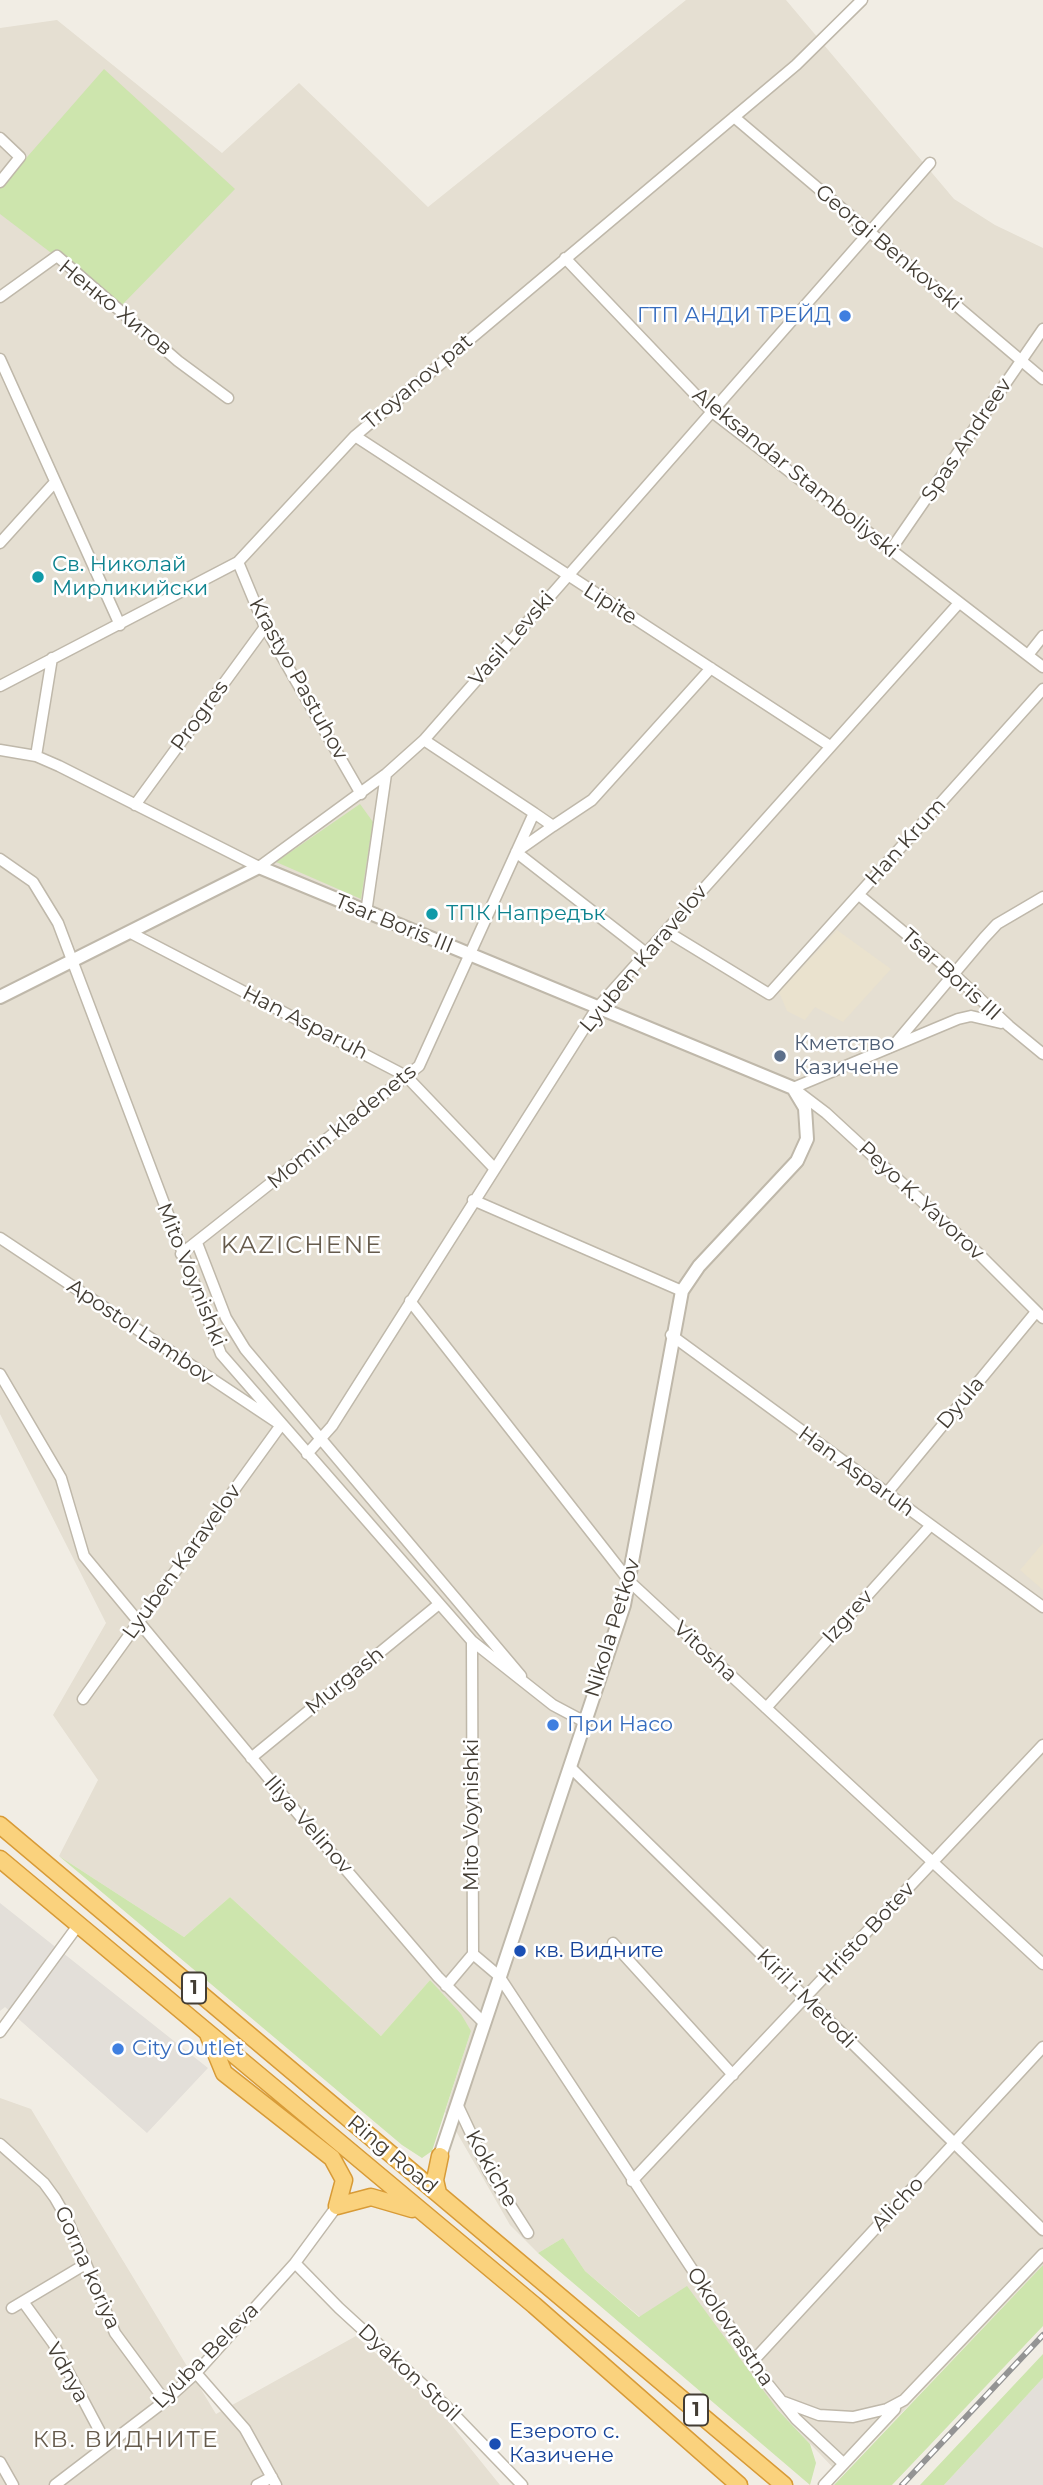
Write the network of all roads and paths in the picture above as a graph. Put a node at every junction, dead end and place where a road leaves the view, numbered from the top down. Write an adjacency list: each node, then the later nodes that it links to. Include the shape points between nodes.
1 (862, 0): 2 (street, Troyanov pat)
2 (734, 117): 6 (street, Georgi Benkovski); 7 (street, Troyanov pat)
3 (0, 138): 5 (street, via 20,157)
4 (930, 163): 6 (street, Vasil Levski)
5 (0, 181)
6 (869, 231): 11 (street, Georgi Benkovski); 14 (street, Vasil Levski)
7 (565, 258): 14 (street, Aleksandar Stamboliyski); 15 (street, Troyanov pat)
8 (0, 297): 13 (street, Ненко Хитов, via 57,256)
9 (1043, 329): 11 (street, Spas Andreev)
10 (0, 359): 16 (street)
11 (1020, 361): 12 (street, Georgi Benkovski); 18 (street, Spas Andreev)
12 (1043, 379)
13 (228, 398)
14 (711, 411): 18 (street, Aleksandar Stamboliyski); 20 (street, Vasil Levski)
15 (355, 436): 19 (street, Troyanov pat); 20 (street, Lipite)
16 (55, 482): 17 (street); 22 (street)
17 (0, 542)
18 (890, 551): 21 (street, Aleksandar Stamboliyski)
19 (238, 562): 22 (street, Troyanov pat); 23 (street, Krastyo Pastuhov)
20 (567, 576): 28 (street, Lipite); 31 (street, Vasil Levski)
21 (959, 603): 25 (street, Aleksandar Stamboliyski); 32 (street, Lyuben Karavelov)
22 (120, 625): 26 (street, Troyanov pat)
23 (265, 627): 36 (street, Krastyo Pastuhov); 37 (street, Progres)
24 (1043, 636): 25 (street)
25 (1028, 655): 27 (street, Aleksandar Stamboliyski)
26 (52, 657): 29 (street, Troyanov pat); 34 (street)
27 (1043, 667)
28 (711, 668): 32 (street, Lipite); 39 (street, via 606,787)
29 (0, 686)
30 (1043, 689): 43 (street, Han Krum)
31 (424, 740): 35 (street, Vasil Levski); 38 (street)
32 (830, 746): 46 (street, Lyuben Karavelov)
33 (0, 750): 34 (street, Tsar Boris III)
34 (36, 757): 37 (street, Tsar Boris III)
35 (386, 775): 36 (street, Vasil Levski); 45 (street)
36 (361, 794): 42 (street, Vasil Levski)
37 (135, 805): 42 (street, Tsar Boris III)
38 (534, 813): 39 (street); 40 (street, Momin kladenets)
39 (554, 826): 40 (street)
40 (516, 852): 48 (street); 49 (street, Momin kladenets)
41 (0, 859): 50 (street, Mito Voynishki, via 33,882 46,899)
42 (259, 867): 45 (street, Tsar Boris III); 47 (street, Vasil Levski)
43 (859, 895): 46 (street, Han Krum, via 769,994); 51 (street, Tsar Boris III)
44 (1043, 897): 51 (street, via 998,924)
45 (366, 913): 49 (street, Tsar Boris III)
46 (666, 931): 48 (street, Lyuben Karavelov)
47 (129, 932): 50 (street, Vasil Levski); 57 (street, Han Asparuh)
48 (646, 953): 53 (street, Lyuben Karavelov)
49 (469, 954): 53 (street, Tsar Boris III); 57 (street, Momin kladenets, via 425,1058)
50 (72, 959): 52 (street, Vasil Levski); 63 (street, Mito Voynishki)
51 (953, 974): 54 (street, Tsar Boris III); 55 (street)
52 (0, 997)
53 (597, 1008): 58 (street, Tsar Boris III); 59 (street, Lyuben Karavelov)
54 (1009, 1026): 55 (street, via 971,1016); 56 (street, Tsar Boris III)
55 (891, 1048): 58 (street)
56 (1043, 1054)
57 (406, 1076): 59 (street, Han Asparuh); 62 (street, Momin kladenets)
58 (793, 1088): 64 (street, Nikola Petkov, via 808,1117 807,1139 797,1161 699,1266); 66 (street, Peyo K. Yavorov, via 826,1113)
59 (494, 1168): 60 (street, Lyuben Karavelov)
60 (473, 1200): 64 (street); 65 (street, Lyuben Karavelov)
61 (0, 1238): 69 (street, Apostol Lambov)
62 (197, 1243): 63 (street, Momin kladenets); 70 (street, Mito Voynishki, via 233,1334)
63 (181, 1254): 69 (street, Mito Voynishki, via 221,1354)
64 (682, 1291): 67 (street, Nikola Petkov)
65 (410, 1301): 70 (street, Lyuben Karavelov); 74 (street, Vitosha)
66 (1040, 1315): 72 (street, Dyula)
67 (671, 1335): 72 (street, Han Asparuh); 74 (street, Nikola Petkov)
68 (0, 1374): 77 (street, Iliya Velinov, via 61,1478 84,1556)
69 (281, 1425): 71 (street, Mito Voynishki); 77 (street, Lyuben Karavelov)
70 (322, 1439): 71 (street, Lyuben Karavelov); 79 (street, Mito Voynishki)
71 (307, 1454): 75 (street, Mito Voynishki)
72 (886, 1494): 73 (street, Han Asparuh)
73 (930, 1526): 76 (street, Han Asparuh); 81 (street, Izgrev)
74 (630, 1582): 81 (street, Vitosha); 82 (street, Nikola Petkov)
75 (439, 1604): 78 (street, Mito Voynishki); 84 (street, Murgash)
76 (1043, 1607)
77 (137, 1622): 80 (street, Lyuben Karavelov); 84 (street, Iliya Velinov)
78 (472, 1641): 79 (street, Mito Voynishki); 91 (street, Mito Voynishki)
79 (531, 1687): 82 (street, Mito Voynishki)
80 (83, 1699)
81 (766, 1708): 88 (street, Vitosha)
82 (585, 1722): 85 (street, Nikola Petkov)
83 (1043, 1745): 88 (street, Hristo Botev)
84 (251, 1758): 94 (street, Iliya Velinov)
85 (570, 1767): 93 (street, Nikola Petkov); 95 (street, Kiril i Metodi)
86 (0, 1825): 105 (highway, Ring Road / 1)
87 (0, 1859): 89 (highway, Ring Road / 1)
88 (933, 1862): 92 (street, Vitosha); 95 (street, Hristo Botev)
89 (79, 1924): 97 (street); 98 (highway, Ring Road / 1)
90 (613, 1942): 100 (street)
91 (473, 1954): 93 (street); 94 (street)
92 (1043, 1964)
93 (499, 1976): 96 (street, Nikola Petkov); 106 (street, Okolovrastna)
94 (446, 1986): 96 (street, Iliya Velinov)
95 (805, 1998): 100 (street, Hristo Botev); 103 (street, Kiril i Metodi)
96 (484, 2023): 101 (street, Nikola Petkov)
97 (0, 2032)
98 (207, 2032): 108 (highway, via 224,2073 332,2158 344,2180); 109 (highway, Ring Road / 1)
99 (1043, 2047): 103 (street, Alicho)
100 (733, 2075): 106 (street, Hristo Botev)
101 (457, 2104): 104 (street, Nikola Petkov); 111 (street, Kokiche, via 489,2172)
102 (0, 2144): 114 (street, Gorna koriya, via 55,2197)
103 (953, 2145): 110 (street, Kiril i Metodi); 117 (street, Alicho)
104 (440, 2156): 105 (highway); 107 (highway, via 435,2180)
105 (406, 2167): 107 (highway, Ring Road / 1)
106 (632, 2181): 117 (street, Okolovrastna)
107 (438, 2193): 131 (highway, Ring Road / 1)
108 (337, 2206): 109 (highway, via 371,2197); 113 (street, Lyuba Beleva)
109 (423, 2213): 130 (highway, Ring Road / 1)
110 (1043, 2231)
111 (528, 2233)
112 (1043, 2254): 120 (street, Okolovrastna)
113 (295, 2263): 118 (street, Lyuba Beleva); 129 (street, Dyakon Stoil, via 445,2404)
114 (84, 2265): 115 (street); 121 (street, Gorna koriya, via 115,2333)
115 (23, 2303): 116 (street); 122 (street, Vdnya, via 52,2343)
116 (12, 2308)
117 (753, 2361): 119 (street, Okolovrastna)
118 (196, 2373): 121 (street, Lyuba Beleva); 125 (street, via 245,2429)
119 (780, 2400): 120 (street, Okolovrastna, via 836,2418 872,2414); 124 (street)
120 (904, 2400): 124 (street)
121 (165, 2401): 122 (street, Lyuba Beleva)
122 (107, 2445): 127 (street, Lyuba Beleva)
123 (0, 2462): 126 (street)
124 (843, 2463): 132 (street)
125 (274, 2481): 128 (street)
126 (13, 2485)
127 (55, 2485)
128 (257, 2485)
129 (522, 2485)
130 (740, 2485)
131 (784, 2485)
132 (824, 2485)

